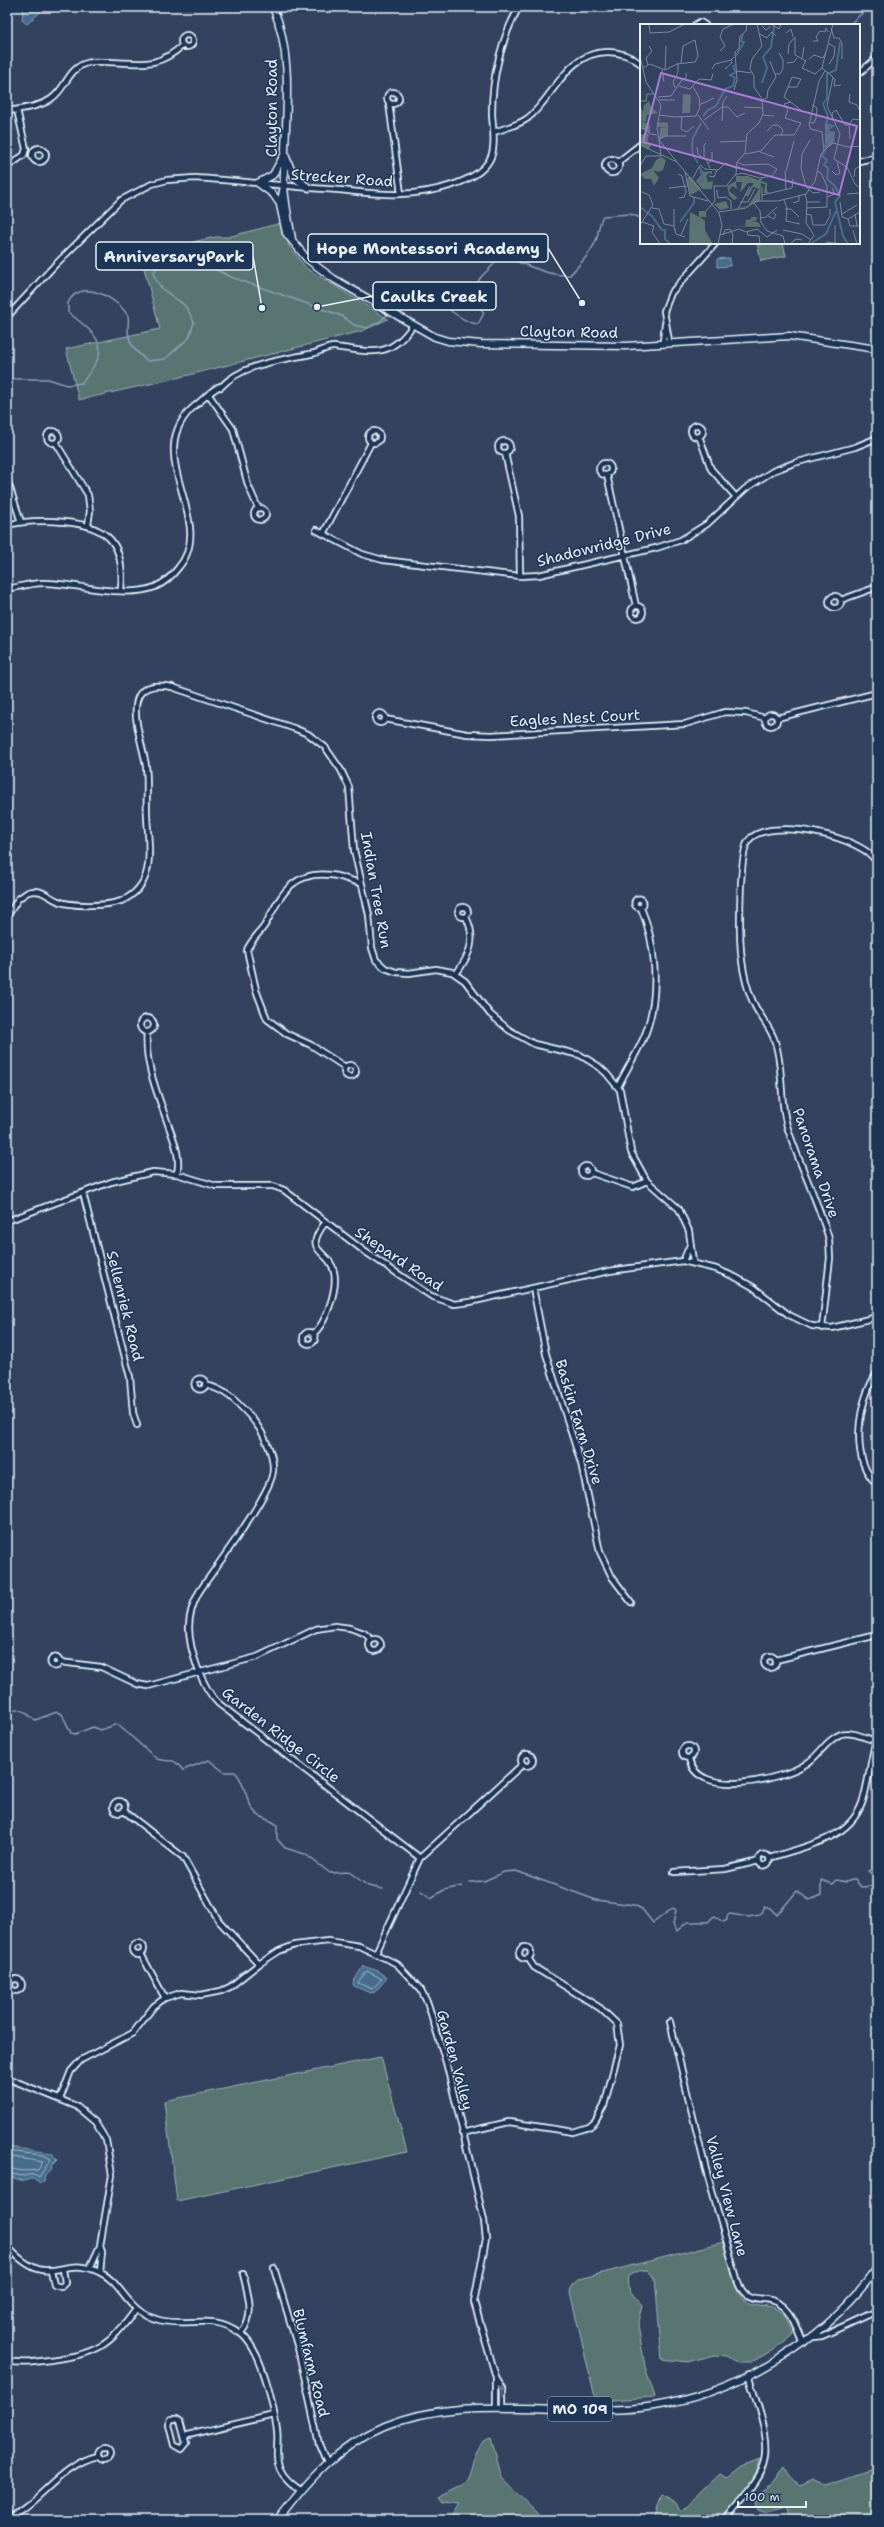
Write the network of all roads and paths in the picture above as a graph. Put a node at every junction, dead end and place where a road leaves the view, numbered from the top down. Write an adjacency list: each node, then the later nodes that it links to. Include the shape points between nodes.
1 (273, 7): 14 (main road, Clayton Road, via 287,60)
2 (519, 7): 11 (street, Strecker Road, via 504,39 500,57 493,98)
3 (183, 45): 9 (street, via 170,56 154,63 94,61 84,64 74,70 60,92 51,100)
4 (877, 49): 5 (street)
5 (877, 58): 7 (street)
6 (640, 63): 11 (street, via 622,53 603,52 586,57 568,70 527,119)
7 (860, 72)
8 (389, 103): 23 (street)
9 (17, 110): 10 (street); 13 (street)
10 (7, 111)
11 (494, 132): 23 (street, Strecker Road, via 492,153 487,164 477,174 451,185)
12 (640, 145): 18 (street)
13 (26, 149): 15 (street); 19 (street, via 24,154)
14 (285, 151): 20 (main road, via 273,175); 21 (main road, Clayton Road); 22 (main road, via 292,173)
15 (33, 152)
16 (877, 156): 17 (street)
17 (860, 161)
18 (618, 162)
19 (7, 167)
20 (258, 184): 21 (street, Strecker Road); 24 (main road, via 273,194); 27 (street, Strecker Road, via 181,178 152,184 135,192 104,216)
21 (284, 186): 22 (street, Strecker Road); 24 (main road, Clayton Road); 25 (main road, Clayton Road, via 286,215)
22 (310, 188): 23 (street, Strecker Road)
23 (401, 194)
24 (280, 205): 25 (main road, Clayton Road, via 286,233)
25 (292, 239): 28 (main road, Clayton Road, via 318,269)
26 (715, 244): 29 (street, via 671,293 664,311 669,341)
27 (7, 317)
28 (413, 325): 29 (main road, Clayton Road, via 435,336 458,343 626,346); 31 (street, via 400,342 388,349 338,348 248,369)
29 (666, 344): 30 (main road, Clayton Road, via 790,336)
30 (877, 349)
31 (211, 393): 40 (street, via 233,429 248,485); 50 (street, via 184,417 176,433 173,447 190,529 186,556 174,573 155,587 145,590)
32 (698, 436): 39 (street, via 711,469)
33 (877, 438): 39 (street, Shadowridge Drive, via 856,447 778,469 757,480)
34 (56, 442): 43 (street, via 88,495)
35 (371, 443): 45 (street)
36 (505, 453): 47 (street, via 519,516)
37 (607, 475): 46 (street)
38 (7, 479): 41 (street)
39 (736, 497): 46 (street, Shadowridge Drive, via 707,524 687,536 664,546)
40 (258, 508)
41 (20, 522): 42 (street); 43 (street, via 45,520)
42 (7, 525)
43 (88, 525): 50 (street, via 105,534 117,550 123,571)
44 (316, 530): 45 (street, Shadowridge Drive)
45 (323, 534): 47 (street, Shadowridge Drive, via 362,554 383,560)
46 (625, 555): 47 (street, Shadowridge Drive, via 539,575); 52 (street)
47 (520, 576)
48 (877, 587): 51 (street)
49 (7, 590): 50 (street, via 43,583)
50 (121, 590)
51 (841, 600)
52 (636, 606)
53 (877, 693): 55 (street, Eagles Nest Court)
54 (765, 718): 55 (street, Eagles Nest Court, via 772,714); 55 (street, Eagles Nest Court, via 770,726 776,724); 56 (street, Eagles Nest Court, via 746,713 725,712 685,724 491,735 467,734)
55 (777, 718)
56 (385, 719)
57 (877, 864): 77 (street, Panorama Drive, via 876,859 868,852 805,830 764,832 752,837 745,853 740,897 741,953 751,997 775,1040 787,1125 829,1239 828,1280)
58 (361, 883): 60 (street, Indian Tree Run, via 354,850 348,787 341,770 324,747 308,734 296,729 172,687 154,685 140,694 135,705 148,781 150,860 144,880 135,892 111,904 67,904 57,901 45,892 28,892 18,899); 62 (street, Indian Tree Run, via 369,915 372,948 380,965 402,973 436,969); 64 (street, via 324,874 294,882 281,894 264,926 247,950 256,990 267,1019 287,1034 311,1045)
59 (641, 908): 65 (street, via 652,954 654,1002 648,1027)
60 (7, 917)
61 (466, 917): 62 (street, via 471,931 472,947 469,957)
62 (456, 974): 65 (street, Indian Tree Run, via 471,986 490,1014 509,1030 534,1044 588,1059)
63 (147, 1032): 67 (street, via 146,1048 157,1093 180,1161)
64 (345, 1067)
65 (618, 1087): 68 (street, via 631,1152)
66 (592, 1173): 68 (street, via 633,1187)
67 (178, 1174): 69 (street, Shepard Road, via 138,1174); 71 (street, Shepard Road, via 216,1186 278,1188)
68 (648, 1181): 72 (street, via 679,1209 689,1231)
69 (83, 1193): 70 (street, Shepard Road); 81 (street, Sellenriek Road, via 130,1377 133,1413)
70 (7, 1221)
71 (325, 1223): 75 (street, Shepard Road, via 442,1301 458,1304); 78 (street, via 317,1235 316,1243 319,1252 331,1265 335,1277 331,1302 324,1322)
72 (690, 1245): 73 (street); 74 (street)
73 (683, 1261): 74 (street, Shepard Road); 75 (street, Shepard Road, via 628,1268)
74 (693, 1262): 77 (street, Shepard Road, via 736,1277 789,1315)
75 (534, 1288): 83 (street, Baskin Farm Drive, via 546,1354 584,1475 589,1511 600,1552 612,1577)
76 (877, 1317): 77 (street, Shepard Road, via 841,1327)
77 (822, 1328)
78 (314, 1334)
79 (877, 1373): 82 (street, via 863,1400 859,1423 865,1467)
80 (205, 1385): 88 (street, Garden Ridge Circle, via 224,1391 256,1424 271,1454 273,1470 266,1492 192,1606 189,1630)
81 (137, 1425)
82 (877, 1484)
83 (631, 1602)
84 (877, 1636): 86 (street)
85 (372, 1640): 88 (street, via 364,1633 350,1628 324,1627 306,1632 257,1657)
86 (776, 1660)
87 (60, 1662): 88 (street, via 101,1667 144,1686)
88 (200, 1672): 93 (street, Garden Ridge Circle, via 209,1694 218,1703)
89 (876, 1740): 90 (street, via 851,1733 838,1735 816,1757 795,1770 774,1777 725,1783 714,1782 697,1773); 94 (street, via 863,1801 853,1822 831,1837)
90 (689, 1758)
91 (523, 1764): 93 (street)
92 (124, 1811): 100 (street, via 183,1857 219,1920)
93 (420, 1858): 97 (street)
94 (770, 1858): 95 (street, via 766,1866); 95 (street, via 768,1855 762,1855)
95 (759, 1862): 96 (street, via 725,1869)
96 (674, 1872)
97 (376, 1953): 100 (street, Garden Valley, via 345,1943 312,1942 279,1951); 107 (street, Garden Valley, via 397,1964 409,1976 428,2004 446,2062)
98 (141, 1954): 103 (street)
99 (528, 1958): 107 (street, via 534,1966 605,2012 617,2024 620,2045 602,2112 596,2122 581,2130 564,2131 509,2122)
100 (259, 1964): 103 (street, Garden Valley, via 221,1991 201,1995 181,1993)
101 (12, 1990): 102 (street)
102 (7, 1996)
103 (165, 1998): 106 (street, Garden Valley, via 154,2006 133,2033 81,2060 71,2072)
104 (670, 2022): 121 (street, Valley View Lane, via 705,2166 738,2283 746,2295 755,2299 774,2301 786,2309)
105 (7, 2078): 106 (street)
106 (60, 2099): 109 (street, via 76,2106 95,2122 110,2151 112,2175)
107 (462, 2134): 124 (street, Garden Valley, via 486,2230 474,2302 496,2376 503,2388)
108 (7, 2246): 114 (street, via 30,2267)
109 (100, 2246): 110 (street); 115 (street)
110 (90, 2268): 113 (street); 115 (street)
111 (274, 2268): 128 (street, Blumfarm Road, via 298,2348 319,2444)
112 (877, 2268): 120 (main road, MO 109, via 847,2306)
113 (63, 2269): 114 (street); 114 (street, via 65,2283 60,2288 54,2285)
114 (52, 2271)
115 (100, 2272): 117 (street, via 115,2284)
116 (243, 2274): 119 (street, via 251,2310 249,2322)
117 (136, 2309): 119 (street, via 153,2318 171,2322 220,2322); 122 (street, via 111,2340 89,2353 31,2363)
118 (877, 2311): 120 (street, via 822,2336)
119 (241, 2333): 125 (street, via 254,2348 260,2361)
120 (813, 2337): 121 (main road, MO 109)
121 (804, 2343): 123 (main road, MO 109)
122 (7, 2361)
123 (748, 2374): 124 (main road, MO 109, via 700,2395 642,2408); 132 (street, via 765,2440 765,2459 759,2475)
124 (500, 2408): 128 (main road, MO 109, via 456,2408 408,2418 368,2434)
125 (274, 2414): 126 (street); 129 (street, via 279,2467 285,2477)
126 (184, 2436): 126 (street, via 179,2420 172,2419 169,2425 176,2448 184,2446)
127 (98, 2456): 130 (street, via 75,2466 23,2510)
128 (327, 2462): 129 (main road, MO 109)
129 (300, 2490): 131 (main road, MO 109)
130 (7, 2519)
131 (278, 2520)
132 (725, 2520)

